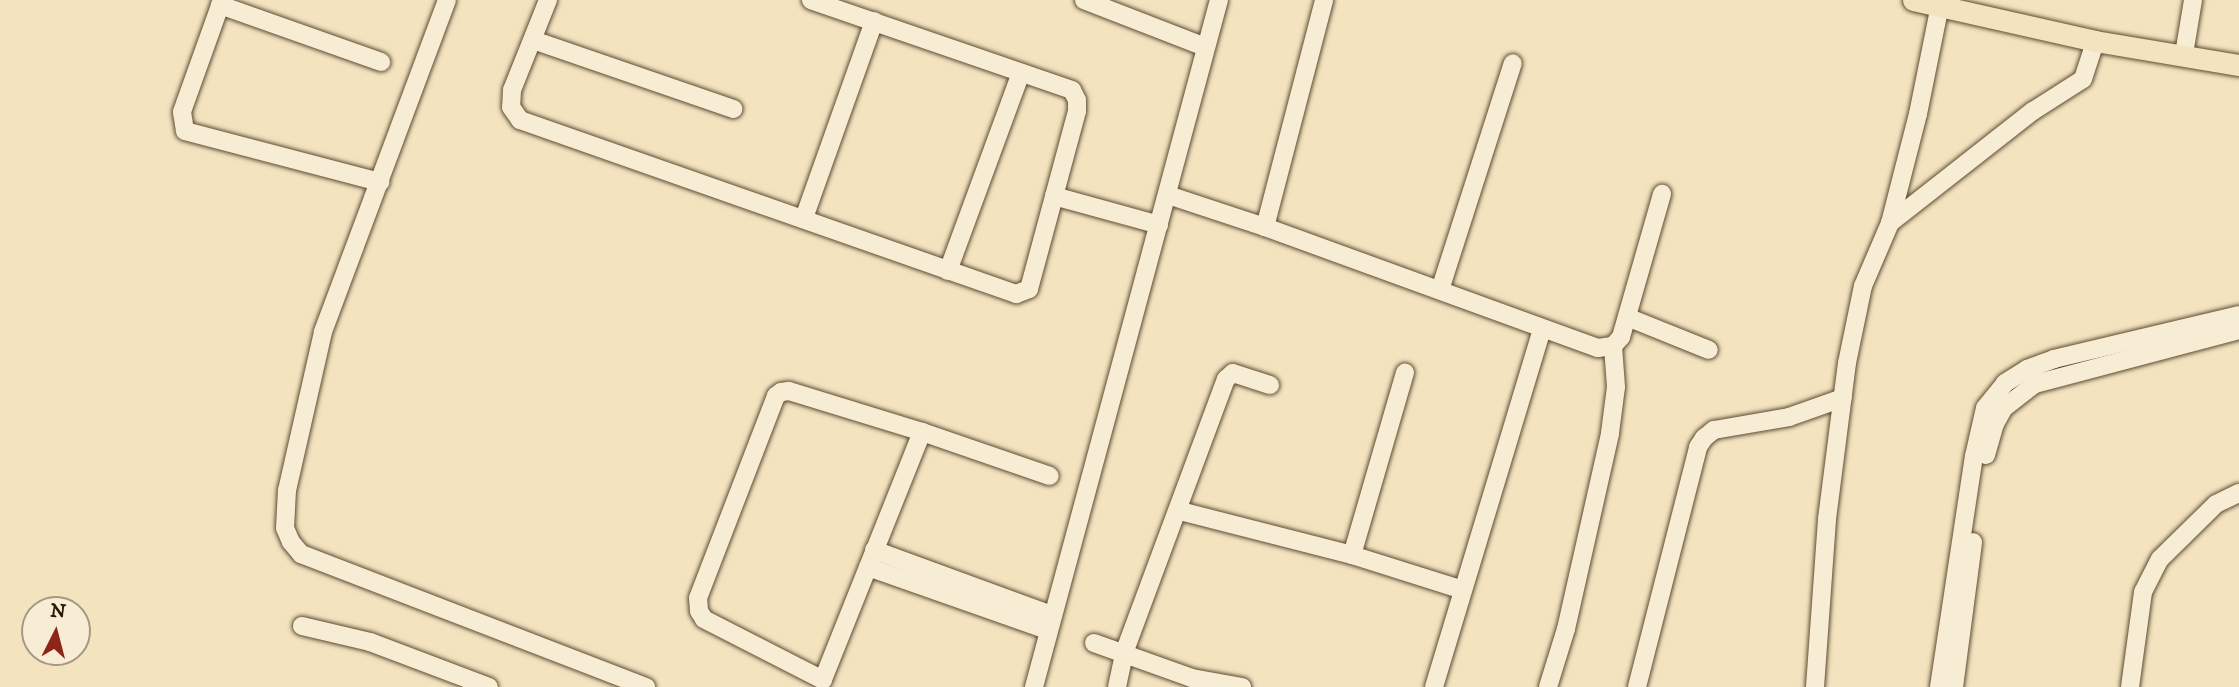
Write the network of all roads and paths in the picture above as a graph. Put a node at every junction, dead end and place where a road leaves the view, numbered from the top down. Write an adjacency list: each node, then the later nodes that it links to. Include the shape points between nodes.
1 (447, 0): 21 (street)
2 (548, 0): 12 (street)
3 (811, 0): 11 (street)
4 (1084, 0): 14 (street)
5 (1219, 0): 14 (street)
6 (1324, 0): 28 (street)
7 (1913, 0): 10 (main road)
8 (2193, 0): 15 (street)
9 (221, 3): 16 (street); 21 (street, via 182,111 185,131)
10 (1941, 5): 13 (main road); 26 (street)
11 (874, 21): 19 (street); 25 (street)
12 (533, 40): 20 (street); 25 (street, via 512,90 511,107 520,120)
13 (2095, 41): 15 (main road); 26 (street, via 2083,79 2033,111)
14 (1205, 47): 23 (street)
15 (2184, 54): 18 (main road)
16 (381, 62)
17 (1513, 62): 30 (street)
18 (2239, 65)
19 (1021, 73): 24 (street, via 1072,90 1077,100); 29 (street)
20 (733, 110)
21 (380, 182): 54 (street, via 323,332 286,490 283,513 291,542 301,554)
22 (1662, 194): 32 (street)
23 (1168, 195): 27 (street); 28 (street)
24 (1054, 196): 27 (street); 29 (street, via 1029,289 1016,294)
25 (804, 218): 29 (street)
26 (1890, 223): 39 (street, via 1863,286)
27 (1159, 225): 48 (street)
28 (1265, 227): 30 (street)
29 (948, 271)
30 (1440, 290): 33 (street)
31 (2239, 315): 46 (street, via 2054,359 2005,383 1985,408 1974,456)
32 (1627, 317): 35 (street); 36 (street)
33 (1542, 329): 35 (street, via 1598,348); 47 (street)
34 (2239, 330): 46 (street, via 2066,374 2035,384 2015,397 2004,408 1988,443)
35 (1614, 346): 59 (street, via 1611,433 1566,629)
36 (1709, 350)
37 (1405, 373): 44 (street)
38 (1270, 385): 43 (street, via 1228,374)
39 (1843, 398): 60 (street, via 1789,417 1714,430 1704,438); 61 (street)
40 (922, 432): 41 (street); 45 (street); 52 (street, via 789,391 776,396 698,606 704,619)
41 (1050, 477)
42 (2239, 493): 64 (street, via 2216,505 2160,559 2143,592)
43 (1180, 511): 44 (street); 51 (street)
44 (1352, 555): 47 (street)
45 (871, 559): 48 (street); 52 (street)
46 (1964, 563): 62 (street); 63 (street)
47 (1463, 590): 58 (street)
48 (1050, 623): 55 (street)
49 (302, 626): 53 (street, via 370,642)
50 (1094, 643): 51 (street)
51 (1124, 653): 56 (street); 57 (street, via 1192,678)
52 (830, 683)
53 (489, 687)
54 (646, 687)
55 (1034, 687)
56 (1117, 687)
57 (1242, 687)
58 (1434, 687)
59 (1548, 687)
60 (1637, 687)
61 (1815, 687)
62 (1939, 687)
63 (1954, 687)
64 (2130, 687)

